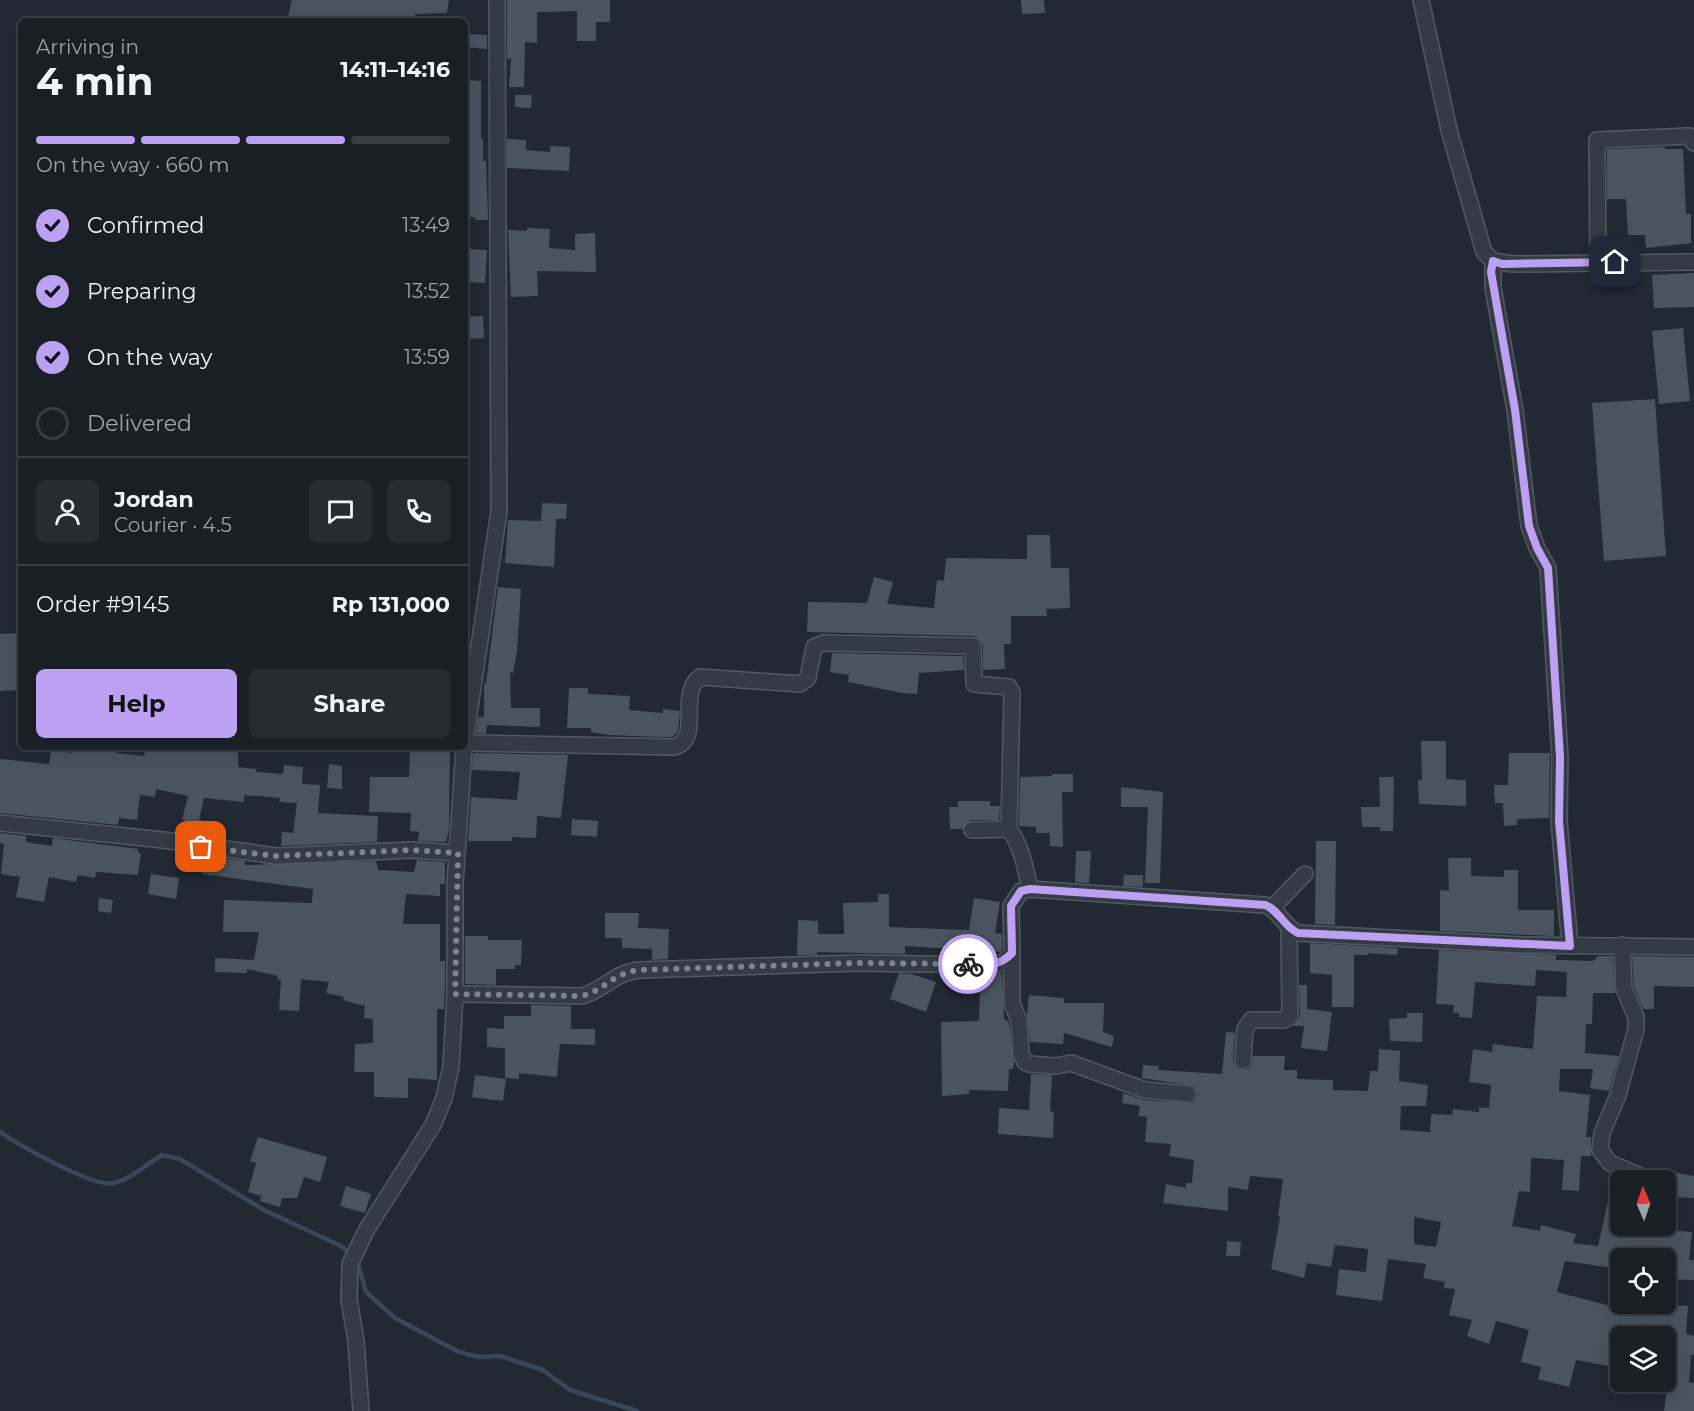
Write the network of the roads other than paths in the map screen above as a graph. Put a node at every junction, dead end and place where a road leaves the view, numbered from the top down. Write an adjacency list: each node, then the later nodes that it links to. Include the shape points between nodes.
1 (497, 0): 7 (street, via 499,511)
2 (1421, 0): 4 (street, via 1449,130 1484,252)
3 (1694, 143): 5 (street, via 1689,136 1597,140)
4 (1493, 261): 5 (street); 19 (street, via 1493,288 1515,410 1529,526 1548,568 1560,757 1559,821)
5 (1598, 262): 6 (street)
6 (1694, 262)
7 (468, 723)
8 (468, 744): 11 (street, via 681,746 687,738 690,687 700,677 800,684 808,678 814,647 823,643 973,646 974,684 1009,687 1012,692)
9 (465, 750): 13 (street)
10 (0, 823): 13 (street, via 276,856 412,850)
11 (1009, 829): 12 (street); 15 (street, via 1024,858)
12 (972, 830)
13 (458, 853): 22 (street)
14 (1305, 874): 16 (street)
15 (1030, 889): 16 (street); 21 (street, via 1021,891 1011,906)
16 (1272, 908): 17 (street)
17 (1289, 929): 19 (street, via 1298,933); 23 (street, via 1290,1017 1251,1020 1245,1029)
18 (1622, 945): 19 (street); 20 (street); 25 (street, via 1624,989 1636,1017 1636,1029 1600,1150 1610,1163)
19 (1570, 946)
20 (1694, 947)
21 (1012, 953): 22 (street, via 1004,962 993,965 857,963 639,970 624,972 594,993 582,996); 24 (street, via 1012,1004 1019,1020 1025,1062 1056,1066 1071,1063 1145,1090)
22 (455, 994): 26 (street, via 451,1067 444,1098 433,1125 367,1229 350,1264 349,1299)
23 (1244, 1061)
24 (1188, 1094)
25 (1626, 1170)
26 (362, 1411)

